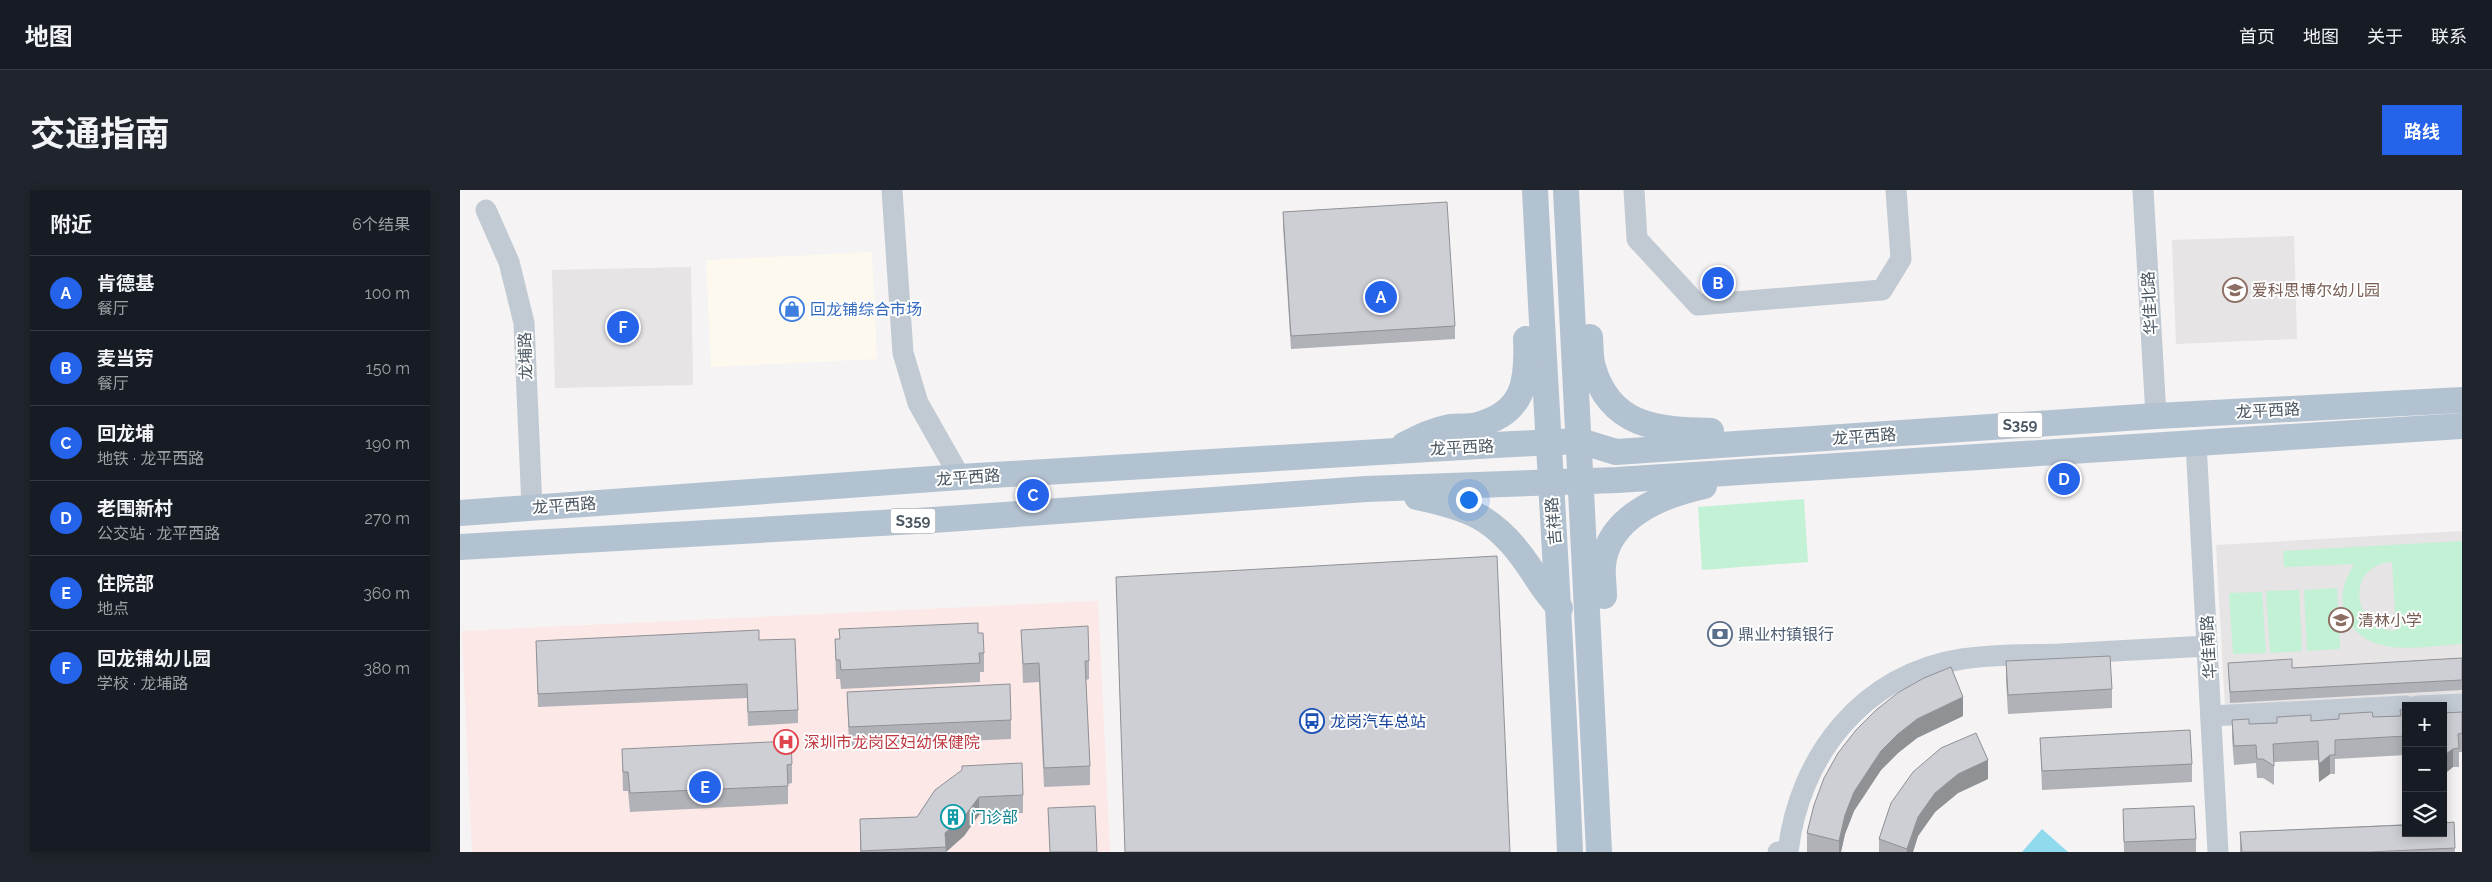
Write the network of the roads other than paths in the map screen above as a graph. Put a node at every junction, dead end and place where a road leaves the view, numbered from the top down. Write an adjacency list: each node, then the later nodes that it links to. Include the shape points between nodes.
1 (892, 190): 19 (street, via 903,353 918,403)
2 (1535, 190): 9 (main road, 吉祥路)
3 (1566, 190): 8 (main road, 吉祥路)
4 (1634, 190): 5 (street, via 1637,239 1698,305 1882,290 1901,259)
5 (1896, 190)
6 (2143, 190): 11 (street, 华佳北路)
7 (486, 210): 23 (street, 龙埔路, via 509,262 524,323)
8 (1569, 248): 13 (main road, 吉祥路); 14 (main road, via 1582,279 1592,366 1600,388 1620,412 1646,426 1733,432)
9 (1538, 251): 16 (main road, 吉祥路); 17 (main road, via 1525,284 1528,367 1524,387 1517,400 1505,415 1476,425 1440,429 1419,436)
10 (2462, 400): 11 (main road, 龙平西路 / S359)
11 (2156, 416): 14 (main road, 龙平西路 / S359)
12 (2462, 426): 15 (main road, 龙平西路 / S359)
13 (1580, 441): 14 (main road, 龙平西路 / S359, via 1616,452); 16 (main road, 龙平西路 / S359); 20 (main road, 吉祥路)
14 (1770, 442)
15 (2196, 442): 18 (main road, 龙平西路 / S359); 27 (street, 华佳南路)
16 (1548, 443): 17 (main road, 龙平西路 / S359); 21 (main road, 吉祥路)
17 (1394, 451): 19 (main road, 龙平西路 / S359)
18 (1777, 469): 20 (main road, 龙平西路 / S359); 28 (main road, via 1675,493 1634,513 1612,539 1603,564 1607,658)
19 (960, 477): 23 (main road, 龙平西路 / S359)
20 (1582, 481): 21 (main road, 龙平西路 / S359); 28 (main road, 吉祥路)
21 (1550, 483): 22 (main road, 龙平西路 / S359); 26 (main road, 吉祥路)
22 (1366, 489): 25 (main road, 龙平西路 / S359); 26 (main road, via 1447,504 1481,516 1504,535 1528,564 1544,592)
23 (532, 508): 24 (main road, 龙平西路 / S359)
24 (460, 513)
25 (460, 548)
26 (1560, 608): 33 (main road, 吉祥路)
27 (2208, 646): 32 (street, 华佳南路); 36 (street, via 1963,659 1920,670 1864,704 1847,719 1821,752 1799,796)
28 (1590, 679): 34 (main road, 吉祥路)
29 (2462, 704): 30 (street)
30 (2447, 705)
31 (2402, 706): 32 (street)
32 (2211, 716): 37 (street, 华佳南路)
33 (1570, 852)
34 (1598, 852)
35 (1778, 852): 36 (street)
36 (1788, 852)
37 (2218, 852)

